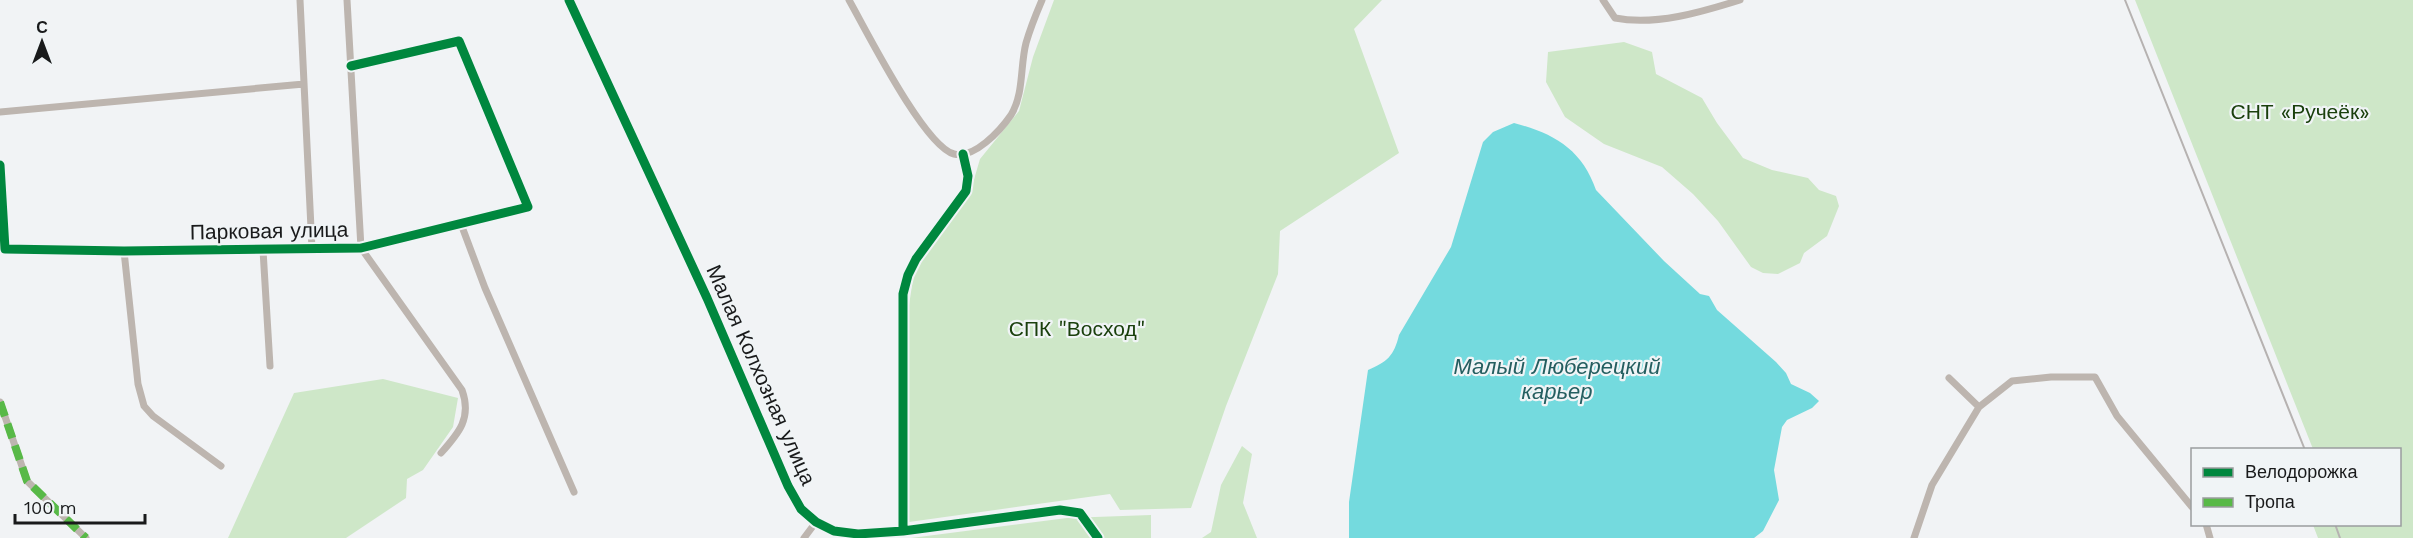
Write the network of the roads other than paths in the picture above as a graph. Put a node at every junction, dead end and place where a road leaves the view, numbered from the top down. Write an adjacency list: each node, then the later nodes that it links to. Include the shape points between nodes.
1 (300, 0): 9 (street)
2 (347, 0): 8 (street)
3 (569, 0): 26 (street, Малая Колхозная улица, via 707,298 788,486 801,509)
4 (849, 0): 11 (street, via 918,121 947,151)
5 (1042, 0): 11 (street, via 1026,43 1011,115 975,152)
6 (1603, 0): 7 (street, via 1615,18 1633,21 1671,17)
7 (1740, 0)
8 (351, 66): 13 (street, Парковая улица, via 459,41 528,207); 14 (street)
9 (304, 84): 10 (street); 15 (street)
10 (0, 112)
11 (963, 154): 27 (street, via 968,176 966,191 916,259 903,294)
12 (0, 165): 17 (street, Парковая улица, via 5,249)
13 (461, 224): 14 (street, Парковая улица); 24 (street)
14 (361, 248): 15 (street, Парковая улица); 22 (street, via 462,390 463,425)
15 (312, 249): 16 (street, Парковая улица)
16 (264, 250): 17 (street, Парковая улица); 18 (street)
17 (124, 251): 23 (street, via 138,384 144,406)
18 (270, 366)
19 (1949, 378): 21 (street)
20 (0, 402): 28 (street, via 27,481)
21 (1979, 407): 25 (street, via 2012,381 2095,377 2117,416); 31 (street, via 1932,485)
22 (441, 453)
23 (221, 466)
24 (574, 492)
25 (2191, 505)
26 (816, 522): 27 (street, Малая Колхозная улица, via 852,534); 29 (street)
27 (903, 531): 30 (street, Малая Колхозная улица, via 1060,510 1080,513)
28 (86, 538)
29 (804, 538)
30 (1098, 538)
31 (1914, 538)

